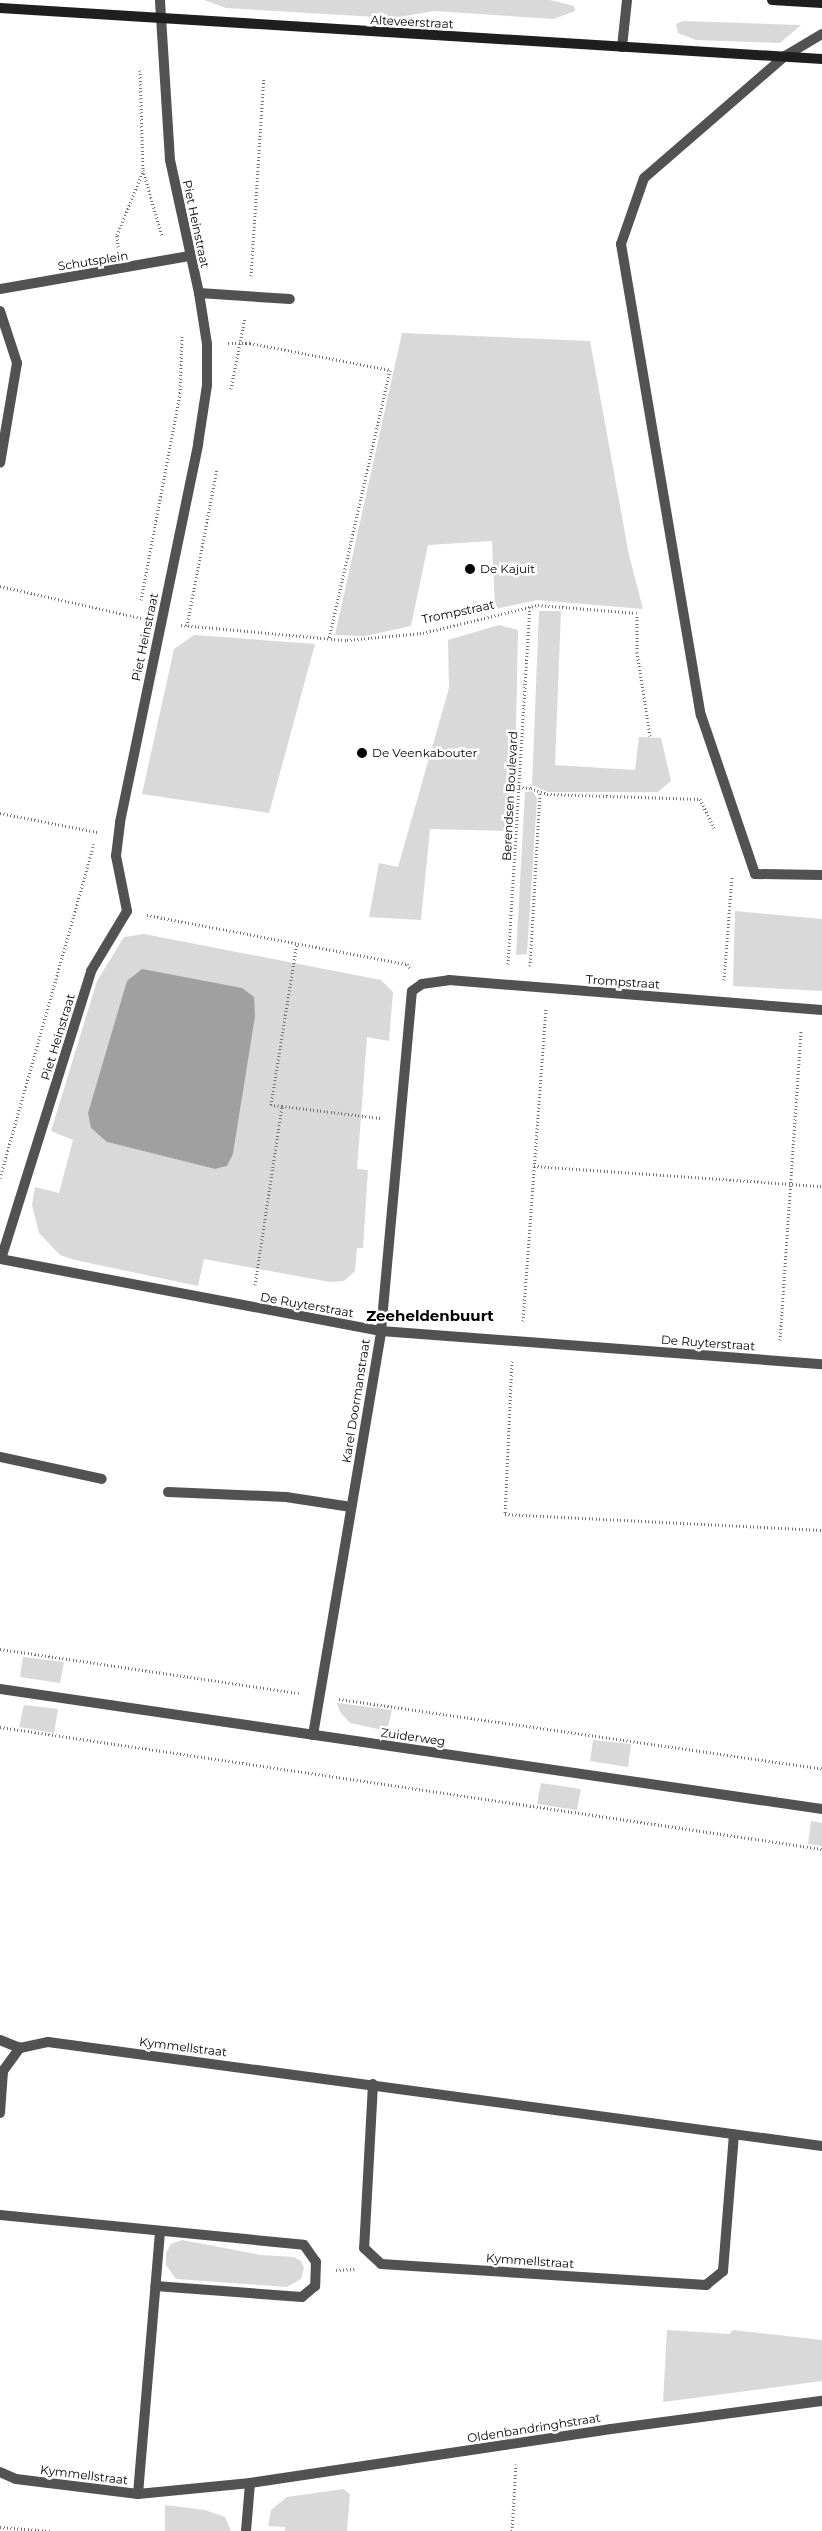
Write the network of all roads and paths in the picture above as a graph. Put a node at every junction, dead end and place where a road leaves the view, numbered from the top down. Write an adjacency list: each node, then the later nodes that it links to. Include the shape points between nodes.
1 (160, 0): 6 (street, Piet Heinstraat)
2 (626, 0): 8 (street)
3 (772, 0): 4 (street)
4 (822, 3)
5 (0, 8): 6 (street, Alteveerstraat)
6 (162, 20): 8 (street, Alteveerstraat); 14 (street, Piet Heinstraat, via 170,160)
7 (822, 34): 9 (street)
8 (622, 47): 9 (street, Alteveerstraat)
9 (785, 56): 10 (street, Alteveerstraat); 42 (street, via 644,178 621,244 701,715 755,874)
10 (822, 59)
11 (140, 70): 13 (path)
12 (264, 77): 19 (path)
13 (143, 170): 15 (path); 16 (path, via 117,235)
14 (189, 256): 15 (street, Schutsplein); 18 (street, Piet Heinstraat)
15 (169, 260): 16 (street, Schutsplein)
16 (120, 270): 17 (street, Schutsplein)
17 (0, 289)
18 (199, 293): 19 (street); 25 (street, Piet Heinstraat)
19 (250, 296): 20 (street); 23 (path)
20 (290, 299)
21 (0, 311): 28 (street, via 16,363)
22 (182, 327): 24 (path, Piet Heinstraat)
23 (239, 342): 25 (path); 26 (path); 35 (path, via 390,370)
24 (182, 344): 25 (path); 31 (path, Piet Heinstraat, via 180,393)
25 (207, 344): 32 (street, Piet Heinstraat, via 207,385 198,444)
26 (230, 395)
27 (218, 462): 33 (path)
28 (0, 463)
29 (0, 586): 31 (path, Trompstraat)
30 (530, 607): 35 (path, Trompstraat, via 423,633); 36 (path, Trompstraat, via 637,613 637,652); 37 (path, Berendsen Boulevard)
31 (138, 618): 32 (path, Trompstraat); 34 (path, Piet Heinstraat)
32 (161, 623): 33 (path, Trompstraat); 43 (street, Piet Heinstraat, via 120,822 116,856)
33 (187, 626): 35 (path, Trompstraat)
34 (136, 627)
35 (329, 639)
36 (650, 736)
37 (519, 787): 38 (path); 46 (path, Berendsen Boulevard)
38 (540, 791): 40 (path, via 700,800); 47 (path)
39 (0, 813): 55 (path, Piet Heinstraat, via 98,831)
40 (717, 832)
41 (732, 874): 49 (path, via 727,973)
42 (822, 875)
43 (127, 911): 44 (path); 58 (street, Piet Heinstraat, via 92,971)
44 (297, 943): 45 (path, via 407,964); 52 (path, via 270,1105)
45 (422, 984): 46 (street, Trompstraat, via 449,980); 53 (street, Karel Doormanstraat, via 412,991)
46 (507, 985): 47 (street, Trompstraat)
47 (529, 987): 48 (street, Trompstraat)
48 (548, 988): 49 (street, Trompstraat); 54 (path)
49 (716, 1001): 50 (street, Trompstraat)
50 (803, 1008): 51 (street, Trompstraat); 56 (path)
51 (822, 1010)
52 (282, 1106): 53 (path); 59 (path)
53 (401, 1121): 60 (street, Karel Doormanstraat)
54 (534, 1166): 56 (path); 61 (path)
55 (0, 1178)
56 (790, 1184): 57 (path); 62 (path)
57 (822, 1186)
58 (0, 1259): 59 (street, De Ruyterstraat)
59 (252, 1308): 60 (street, De Ruyterstraat)
60 (380, 1331): 61 (street, De Ruyterstraat); 67 (street, Karel Doormanstraat)
61 (517, 1341): 62 (street, De Ruyterstraat); 68 (path, via 504,1514)
62 (778, 1361): 63 (street, De Ruyterstraat)
63 (822, 1364)
64 (0, 1457): 65 (street)
65 (102, 1480)
66 (168, 1492): 67 (street, via 286,1497)
67 (352, 1508): 71 (street, Karel Doormanstraat)
68 (822, 1530)
69 (0, 1649): 71 (path)
70 (0, 1689): 73 (street, Zuiderweg)
71 (320, 1696): 73 (street, Karel Doormanstraat); 74 (path)
72 (0, 1727): 76 (path)
73 (313, 1735): 75 (street, Zuiderweg)
74 (822, 1769)
75 (822, 1809)
76 (822, 1849)
77 (0, 2040): 78 (street)
78 (20, 2048): 79 (street, Kymmellstraat, via 48,2042); 80 (street, via 2,2071)
79 (373, 2084): 81 (street, Kymmellstraat); 85 (street, via 364,2248)
80 (0, 2114)
81 (734, 2134): 82 (street, Kymmellstraat); 85 (street, Kymmellstraat, via 724,2271 706,2286)
82 (822, 2146)
83 (0, 2215): 84 (street)
84 (160, 2231): 86 (street, via 304,2245 316,2262); 87 (street, Kymmellstraat)
85 (381, 2264): 86 (path, via 364,2269)
86 (316, 2270): 87 (street, via 315,2286 302,2297)
87 (155, 2286): 92 (street, Kymmellstraat)
88 (822, 2401): 89 (street, Oldenbandringhstraat)
89 (517, 2443): 91 (street, Oldenbandringhstraat); 96 (path)
90 (0, 2472): 92 (street, Kymmellstraat, via 16,2480)
91 (250, 2483): 92 (street, Oldenbandringhstraat); 95 (street)
92 (138, 2494)
93 (0, 2528): 94 (path)
94 (52, 2531)
95 (246, 2531)
96 (512, 2531)

